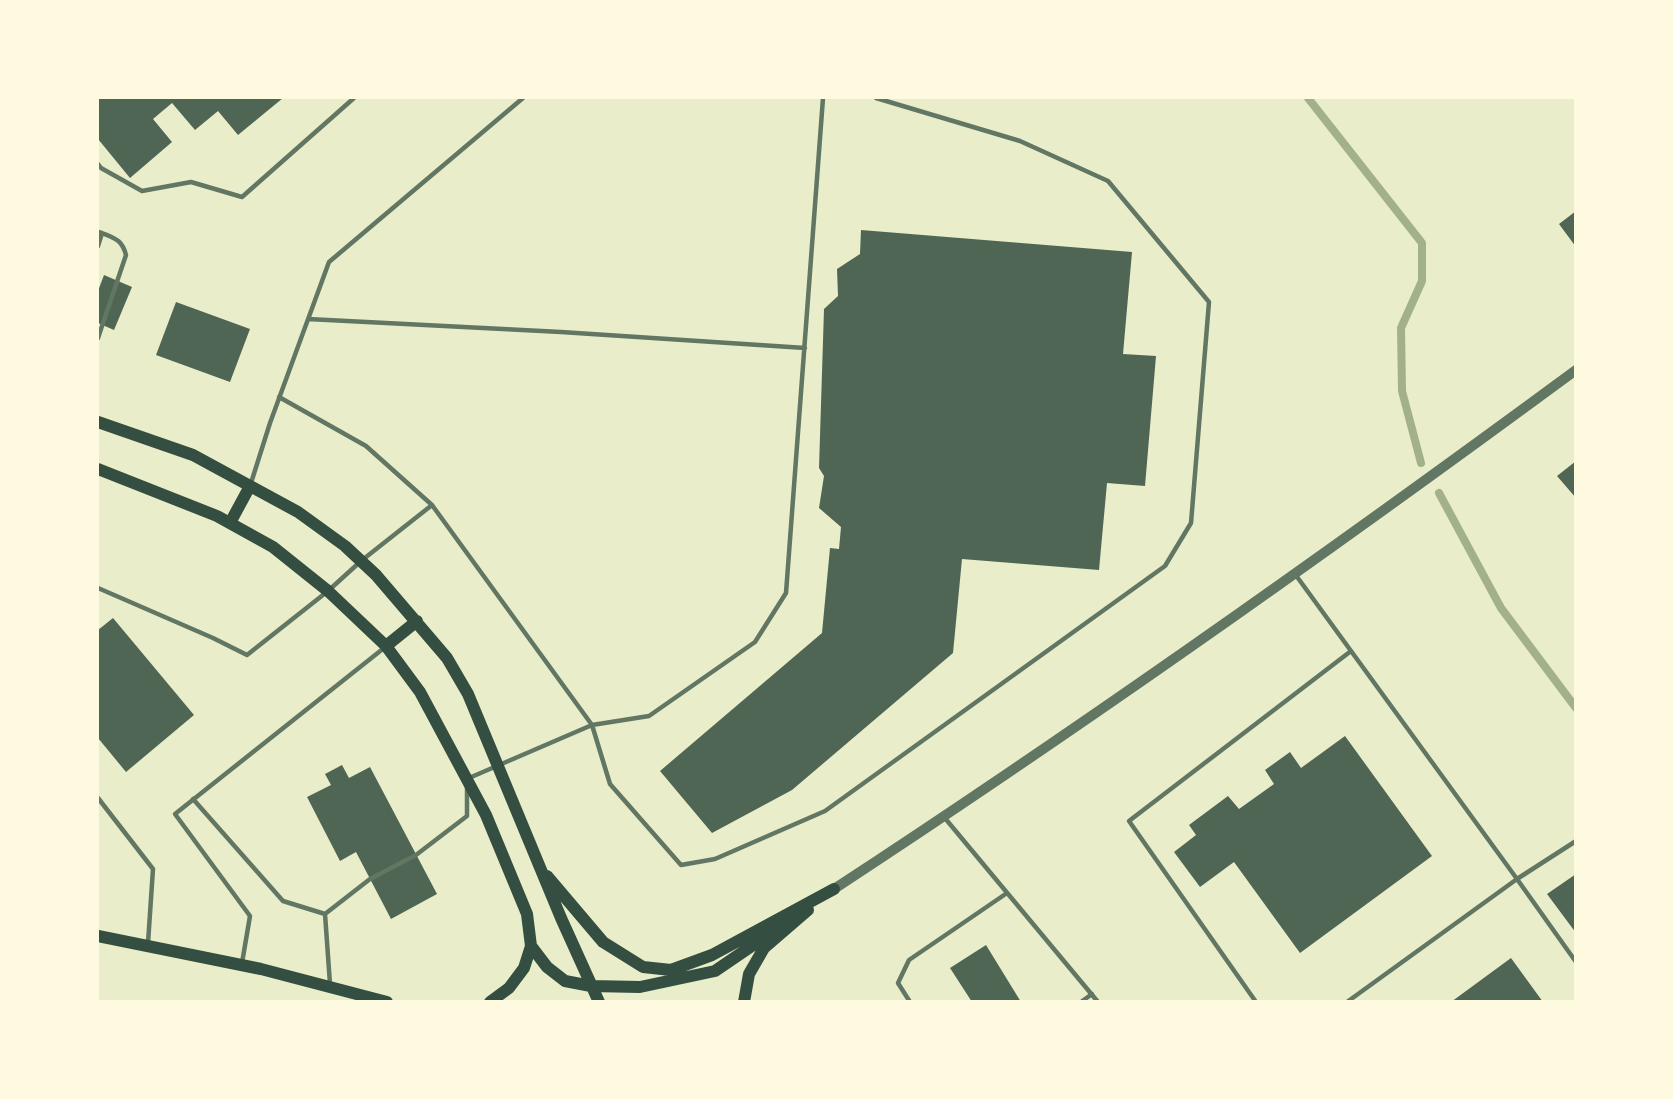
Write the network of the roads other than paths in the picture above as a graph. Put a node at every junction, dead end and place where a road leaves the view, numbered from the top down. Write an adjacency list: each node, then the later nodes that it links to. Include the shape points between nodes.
1 (354, 98): 5 (lane, via 242,197 191,182 142,191)
2 (523, 98): 8 (lane, via 329,262)
3 (823, 98): 10 (lane)
4 (876, 98): 25 (lane, via 1020,141 1108,181 1209,302 1191,523 1165,566 825,811 714,859 681,865 610,784)
5 (98, 164)
6 (100, 232): 7 (lane); 9 (lane, via 118,240 126,255)
7 (98, 246)
8 (308, 319): 10 (lane); 12 (lane)
9 (98, 338)
10 (805, 348): 25 (lane, via 786,593 755,642 649,716)
11 (1575, 370): 19 (street)
12 (279, 397): 15 (lane); 16 (lane, via 366,446)
13 (98, 422): 15 (main road, via 193,455)
14 (98, 469): 17 (main road)
15 (250, 486): 17 (main road); 18 (main road, via 298,512)
16 (432, 505): 18 (lane); 25 (lane)
17 (230, 524): 21 (main road, via 273,547)
18 (361, 561): 21 (lane); 22 (main road)
19 (1294, 574): 24 (lane); 30 (street)
20 (98, 588): 21 (lane, via 247,655)
21 (328, 591): 23 (main road)
22 (417, 621): 23 (main road); 26 (main road, via 463,685)
23 (386, 646): 27 (main road, via 420,692); 29 (lane)
24 (1351, 651): 33 (lane); 52 (lane, via 1129,821)
25 (592, 725): 26 (lane)
26 (498, 765): 27 (lane); 32 (main road)
27 (466, 780): 36 (lane, via 467,816 416,855 370,879); 39 (main road, via 486,815 528,914)
28 (98, 798): 38 (lane, via 153,869)
29 (193, 799): 36 (lane, via 283,901); 41 (lane, via 175,814 250,916)
30 (943, 817): 34 (street); 35 (lane)
31 (1575, 841): 33 (lane)
32 (540, 867): 34 (main road, via 603,942 643,967 671,970 712,955); 42 (main road)
33 (1517, 879): 40 (lane); 53 (lane)
34 (834, 889): 42 (main road, via 715,971 640,987); 48 (main road, via 764,948 749,974)
35 (1007, 893): 44 (lane); 49 (lane, via 909,960 898,982)
36 (325, 914): 43 (lane)
37 (98, 936): 38 (main road)
38 (147, 946): 41 (main road)
39 (531, 946): 42 (main road, via 547,967 565,981); 46 (main road, via 524,968 510,988)
40 (1575, 962)
41 (242, 965): 43 (main road)
42 (591, 986): 47 (main road)
43 (330, 987): 45 (main road)
44 (1092, 994): 50 (lane); 51 (lane)
45 (387, 1002)
46 (490, 1002)
47 (599, 1002)
48 (744, 1002)
49 (910, 1002)
50 (1081, 1002)
51 (1098, 1002)
52 (1256, 1002)
53 (1347, 1002)

